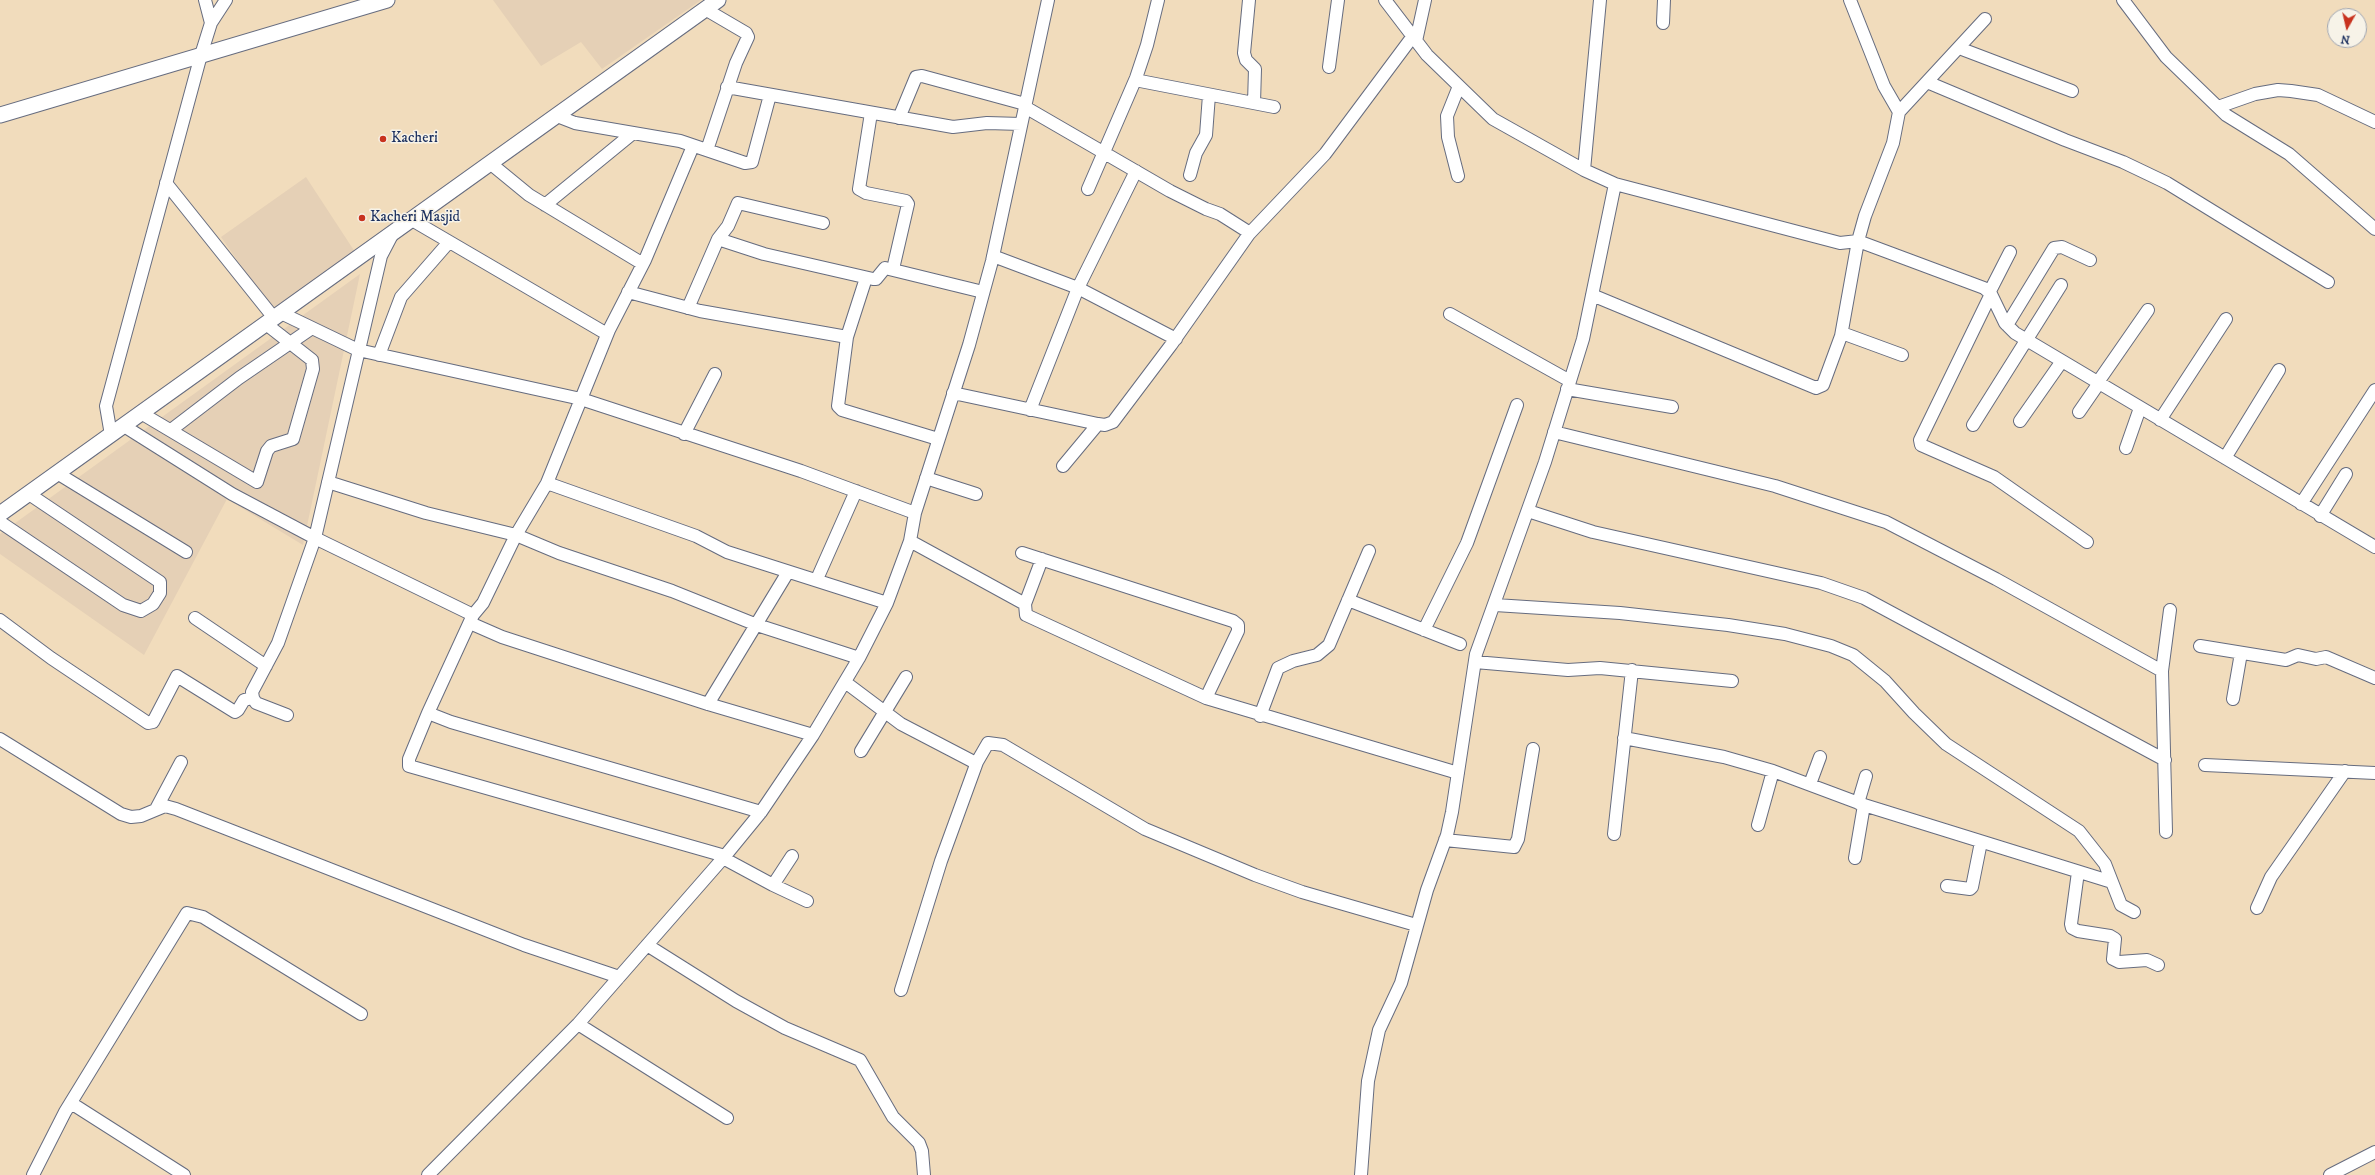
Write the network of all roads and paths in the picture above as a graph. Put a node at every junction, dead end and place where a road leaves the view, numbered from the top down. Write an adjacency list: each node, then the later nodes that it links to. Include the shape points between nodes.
1 (205, 0): 18 (street)
2 (226, 0): 18 (street)
3 (387, 0): 15 (main road)
4 (718, 0): 16 (main road)
5 (1048, 0): 32 (street)
6 (1158, 0): 24 (street)
7 (1249, 0): 31 (street, via 1244,53 1246,60 1255,68)
8 (1338, 0): 23 (street)
9 (1385, 0): 20 (street)
10 (1425, 0): 20 (street)
11 (1600, 0): 47 (street)
12 (1664, 0): 19 (street)
13 (1850, 0): 35 (street, via 1884,86)
14 (2123, 0): 34 (street, via 2166,57)
15 (364, 3): 22 (main road)
16 (705, 10): 27 (street, via 746,33 748,37); 38 (main road)
17 (1985, 19): 21 (street)
18 (212, 23): 22 (street)
19 (1663, 23)
20 (1414, 38): 26 (street, via 1427,55); 59 (street, via 1325,154)
21 (1958, 48): 25 (street); 28 (street)
22 (201, 55): 37 (main road); 51 (street)
23 (1328, 67)
24 (1135, 80): 30 (street); 45 (street)
25 (1927, 82): 35 (street); 69 (street, via 2123,162 2167,183)
26 (1460, 86): 47 (street, via 1493,119); 50 (street, via 1447,116 1448,137)
27 (727, 87): 29 (street); 44 (street)
28 (2072, 91)
29 (770, 95): 36 (street); 44 (street, via 752,162 745,163)
30 (1209, 95): 31 (street); 49 (street, via 1206,136 1196,153)
31 (1254, 103): 33 (street)
32 (1025, 105): 39 (street, via 922,76 916,77); 41 (street); 45 (street)
33 (1274, 107)
34 (2218, 107): 40 (street, via 2255,94 2278,90 2291,91 2318,96); 57 (street, via 2231,120 2289,154)
35 (1899, 112): 61 (street, via 1893,143)
36 (871, 113): 39 (street); 67 (street, via 859,189 906,201 908,204)
37 (0, 114)
38 (557, 116): 42 (street, via 575,123); 46 (main road)
39 (899, 118): 41 (street, via 953,126)
40 (2375, 122)
41 (1021, 124): 64 (street)
42 (633, 133): 43 (street); 54 (street)
43 (693, 146): 44 (street); 66 (street)
44 (707, 150)
45 (1104, 153): 48 (street); 53 (street)
46 (490, 163): 54 (street); 55 (main road)
47 (1584, 170): 52 (street)
48 (1136, 171): 59 (street, via 1220,214); 71 (street)
49 (1190, 175)
50 (1458, 176)
51 (166, 183): 79 (street); 114 (street, via 106,406)
52 (1615, 184): 61 (street, via 1840,243); 75 (street)
53 (1088, 189)
54 (545, 205): 66 (street)
55 (412, 220): 58 (main road); 62 (street)
56 (823, 223): 60 (street, via 738,203 728,226)
57 (2375, 229)
58 (394, 233): 79 (main road); 89 (street, via 381,256)
59 (1250, 233): 86 (street)
60 (718, 239): 68 (street, via 764,254); 76 (street)
61 (1858, 241): 74 (street, via 1984,288); 83 (street)
62 (449, 242): 84 (street); 90 (street, via 401,297)
63 (2010, 252): 74 (street)
64 (993, 256): 71 (street); 73 (street)
65 (2090, 260): 81 (street, via 2062,247 2054,248)
66 (643, 264): 72 (street)
67 (892, 270): 68 (street, via 885,268 876,279); 73 (street)
68 (866, 278): 85 (street)
69 (2328, 282)
70 (2061, 286): 87 (street)
71 (1078, 288): 86 (street); 103 (street)
72 (628, 292): 76 (street); 84 (street)
73 (983, 292): 98 (street)
74 (1990, 293): 81 (street); 136 (street, via 1920,440 1921,445 1994,478)
75 (1592, 296): 83 (street, via 1816,388 1823,385); 96 (street, via 1583,339)
76 (688, 308): 85 (street)
77 (2148, 310): 95 (street)
78 (1450, 314): 96 (street)
79 (274, 318): 82 (street); 88 (street); 105 (main road)
80 (2226, 319): 106 (street)
81 (2007, 325): 87 (street)
82 (312, 328): 88 (street); 89 (street)
83 (1842, 333): 91 (street)
84 (607, 334): 99 (street)
85 (847, 337): 115 (street, via 838,406 842,410)
86 (1176, 338): 108 (street, via 1114,422)
87 (2027, 340): 92 (street); 109 (street)
88 (291, 343): 111 (street, via 239,378); 111 (street, via 312,360 313,369 292,439 271,446 257,482)
89 (358, 350): 90 (street); 122 (street)
90 (378, 355): 99 (street)
91 (1902, 355)
92 (2062, 361): 95 (street); 107 (street)
93 (2279, 370): 117 (street)
94 (715, 374): 113 (street)
95 (2098, 382): 102 (street); 104 (street)
96 (1569, 385): 101 (street); 112 (street)
97 (2375, 390): 127 (street)
98 (953, 393): 103 (street); 115 (street)
99 (581, 399): 113 (street); 123 (street)
100 (1517, 405): 153 (street, via 1467,543)
101 (1672, 408)
102 (2140, 408): 106 (street); 116 (street)
103 (1030, 410): 108 (street)
104 (2079, 412)
105 (142, 413): 110 (main road); 111 (street)
106 (2160, 420): 117 (street)
107 (2020, 421)
108 (1098, 424): 118 (street)
109 (1974, 425)
110 (124, 426): 114 (main road); 134 (street, via 232,494)
111 (171, 430)
112 (1554, 432): 128 (street); 161 (street, via 1775,486 1886,522 1996,579)
113 (684, 434): 124 (street)
114 (111, 435): 119 (main road)
115 (938, 439): 121 (street)
116 (2126, 448)
117 (2225, 458): 127 (street)
118 (1063, 466)
119 (57, 474): 125 (main road); 139 (street)
120 (2346, 474): 131 (street)
121 (926, 478): 126 (street); 129 (street)
122 (328, 482): 133 (street, via 426,513); 134 (street)
123 (547, 483): 133 (street); 142 (street, via 696,536 727,552)
124 (856, 491): 129 (street); 143 (street)
125 (29, 494): 130 (main road); 132 (street, via 160,582 160,593 153,604 140,611 123,605)
126 (976, 494)
127 (2301, 504): 131 (street)
128 (1528, 511): 147 (street); 180 (street, via 1593,532 1821,583 1864,598)
129 (915, 513): 135 (street)
130 (0, 514)
131 (2320, 516): 137 (street)
132 (0, 522)
133 (516, 535): 150 (street, via 483,603); 152 (street, via 559,553 643,580)
134 (315, 538): 150 (street); 159 (street, via 278,643)
135 (910, 541): 145 (street); 146 (street)
136 (2086, 542)
137 (2375, 547)
138 (1369, 551): 144 (street)
139 (186, 552)
140 (1022, 553): 141 (street)
141 (1042, 559): 146 (street); 167 (street, via 1216,614 1238,625 1238,631)
142 (788, 572): 143 (street); 152 (street)
143 (817, 579): 145 (street)
144 (1348, 600): 153 (street); 173 (street, via 1323,652 1306,659 1281,664)
145 (887, 603): 157 (street)
146 (1025, 604): 167 (street, via 1026,615)
147 (1494, 605): 158 (street); 202 (street, via 1620,613 1728,625 1785,634 1831,646 1853,655 1884,681 1946,744 2079,831 2105,864)
148 (2170, 610): 161 (street)
149 (195, 618): 159 (street)
150 (471, 619): 169 (street, via 502,637); 171 (street)
151 (0, 620): 166 (street, via 51,658 148,723 153,722 177,676 235,712 244,700)
152 (757, 625): 157 (street); 169 (street)
153 (1424, 630): 154 (street)
154 (1460, 644)
155 (2200, 646): 156 (street)
156 (2241, 653): 163 (street, via 2286,660 2298,655 2316,660 2326,657); 168 (street)
157 (859, 658): 165 (street)
158 (1475, 662): 160 (street, via 1568,670); 186 (street)
159 (266, 666): 166 (street, via 252,692)
160 (1632, 670): 164 (street); 175 (street)
161 (2162, 671): 180 (street)
162 (906, 677): 170 (street)
163 (2375, 678)
164 (1732, 681)
165 (845, 682): 170 (street); 174 (street)
166 (253, 698): 172 (street, via 256,703)
167 (1206, 698): 173 (street)
168 (2233, 699)
169 (708, 704): 174 (street)
170 (885, 712): 178 (street); 182 (street, via 901,724)
171 (428, 713): 192 (street, via 451,722); 199 (street, via 409,758 409,766)
172 (287, 715)
173 (1260, 716): 186 (street)
174 (813, 735): 192 (street)
175 (1624, 738): 184 (street, via 1724,757); 195 (street)
176 (0, 739): 191 (street, via 120,814 141,816)
177 (1533, 749): 196 (street, via 1518,839 1514,848)
178 (861, 751)
179 (1820, 757): 189 (street)
180 (2164, 760): 194 (street)
181 (181, 762): 191 (street)
182 (977, 762): 208 (street, via 988,743 1003,745 1144,829 1295,890); 212 (street, via 941,861)
183 (2205, 765): 185 (street)
184 (1773, 771): 189 (street); 193 (street)
185 (2345, 772): 187 (street); 206 (street, via 2271,877)
186 (1458, 773): 196 (street)
187 (2375, 773)
188 (1866, 776): 190 (street)
189 (1810, 784): 190 (street)
190 (1861, 804): 197 (street); 200 (street)
191 (156, 809): 211 (street, via 165,806 176,809 524,945)
192 (761, 812): 199 (street)
193 (1758, 825)
194 (2166, 832)
195 (1614, 834)
196 (1445, 840): 208 (street)
197 (1981, 842): 201 (street); 204 (street, via 1970,890)
198 (792, 856): 203 (street)
199 (724, 857): 203 (street); 209 (street)
200 (1855, 858)
201 (2078, 872): 202 (street); 210 (street, via 2072,928 2110,936 2115,940 2113,959 2119,962 2147,960)
202 (2112, 882): 207 (street, via 2121,905)
203 (773, 885): 205 (street)
204 (1947, 886)
205 (807, 901)
206 (2257, 908)
207 (2134, 912)
208 (1416, 925): 222 (street, via 1401,983 1383,1017 1373,1052 1368,1081)
209 (647, 945): 211 (street); 221 (street, via 736,1001 785,1028 860,1060 893,1117 919,1143)
210 (2158, 965)
211 (619, 977): 214 (street)
212 (901, 990)
213 (361, 1014): 215 (street, via 203,917 187,913)
214 (578, 1024): 216 (street); 220 (street)
215 (70, 1103): 218 (street); 219 (street)
216 (726, 1118)
217 (2375, 1152): 223 (street)
218 (33, 1175)
219 (184, 1175)
220 (428, 1175)
221 (924, 1175)
222 (1361, 1175)
223 (2330, 1175)

